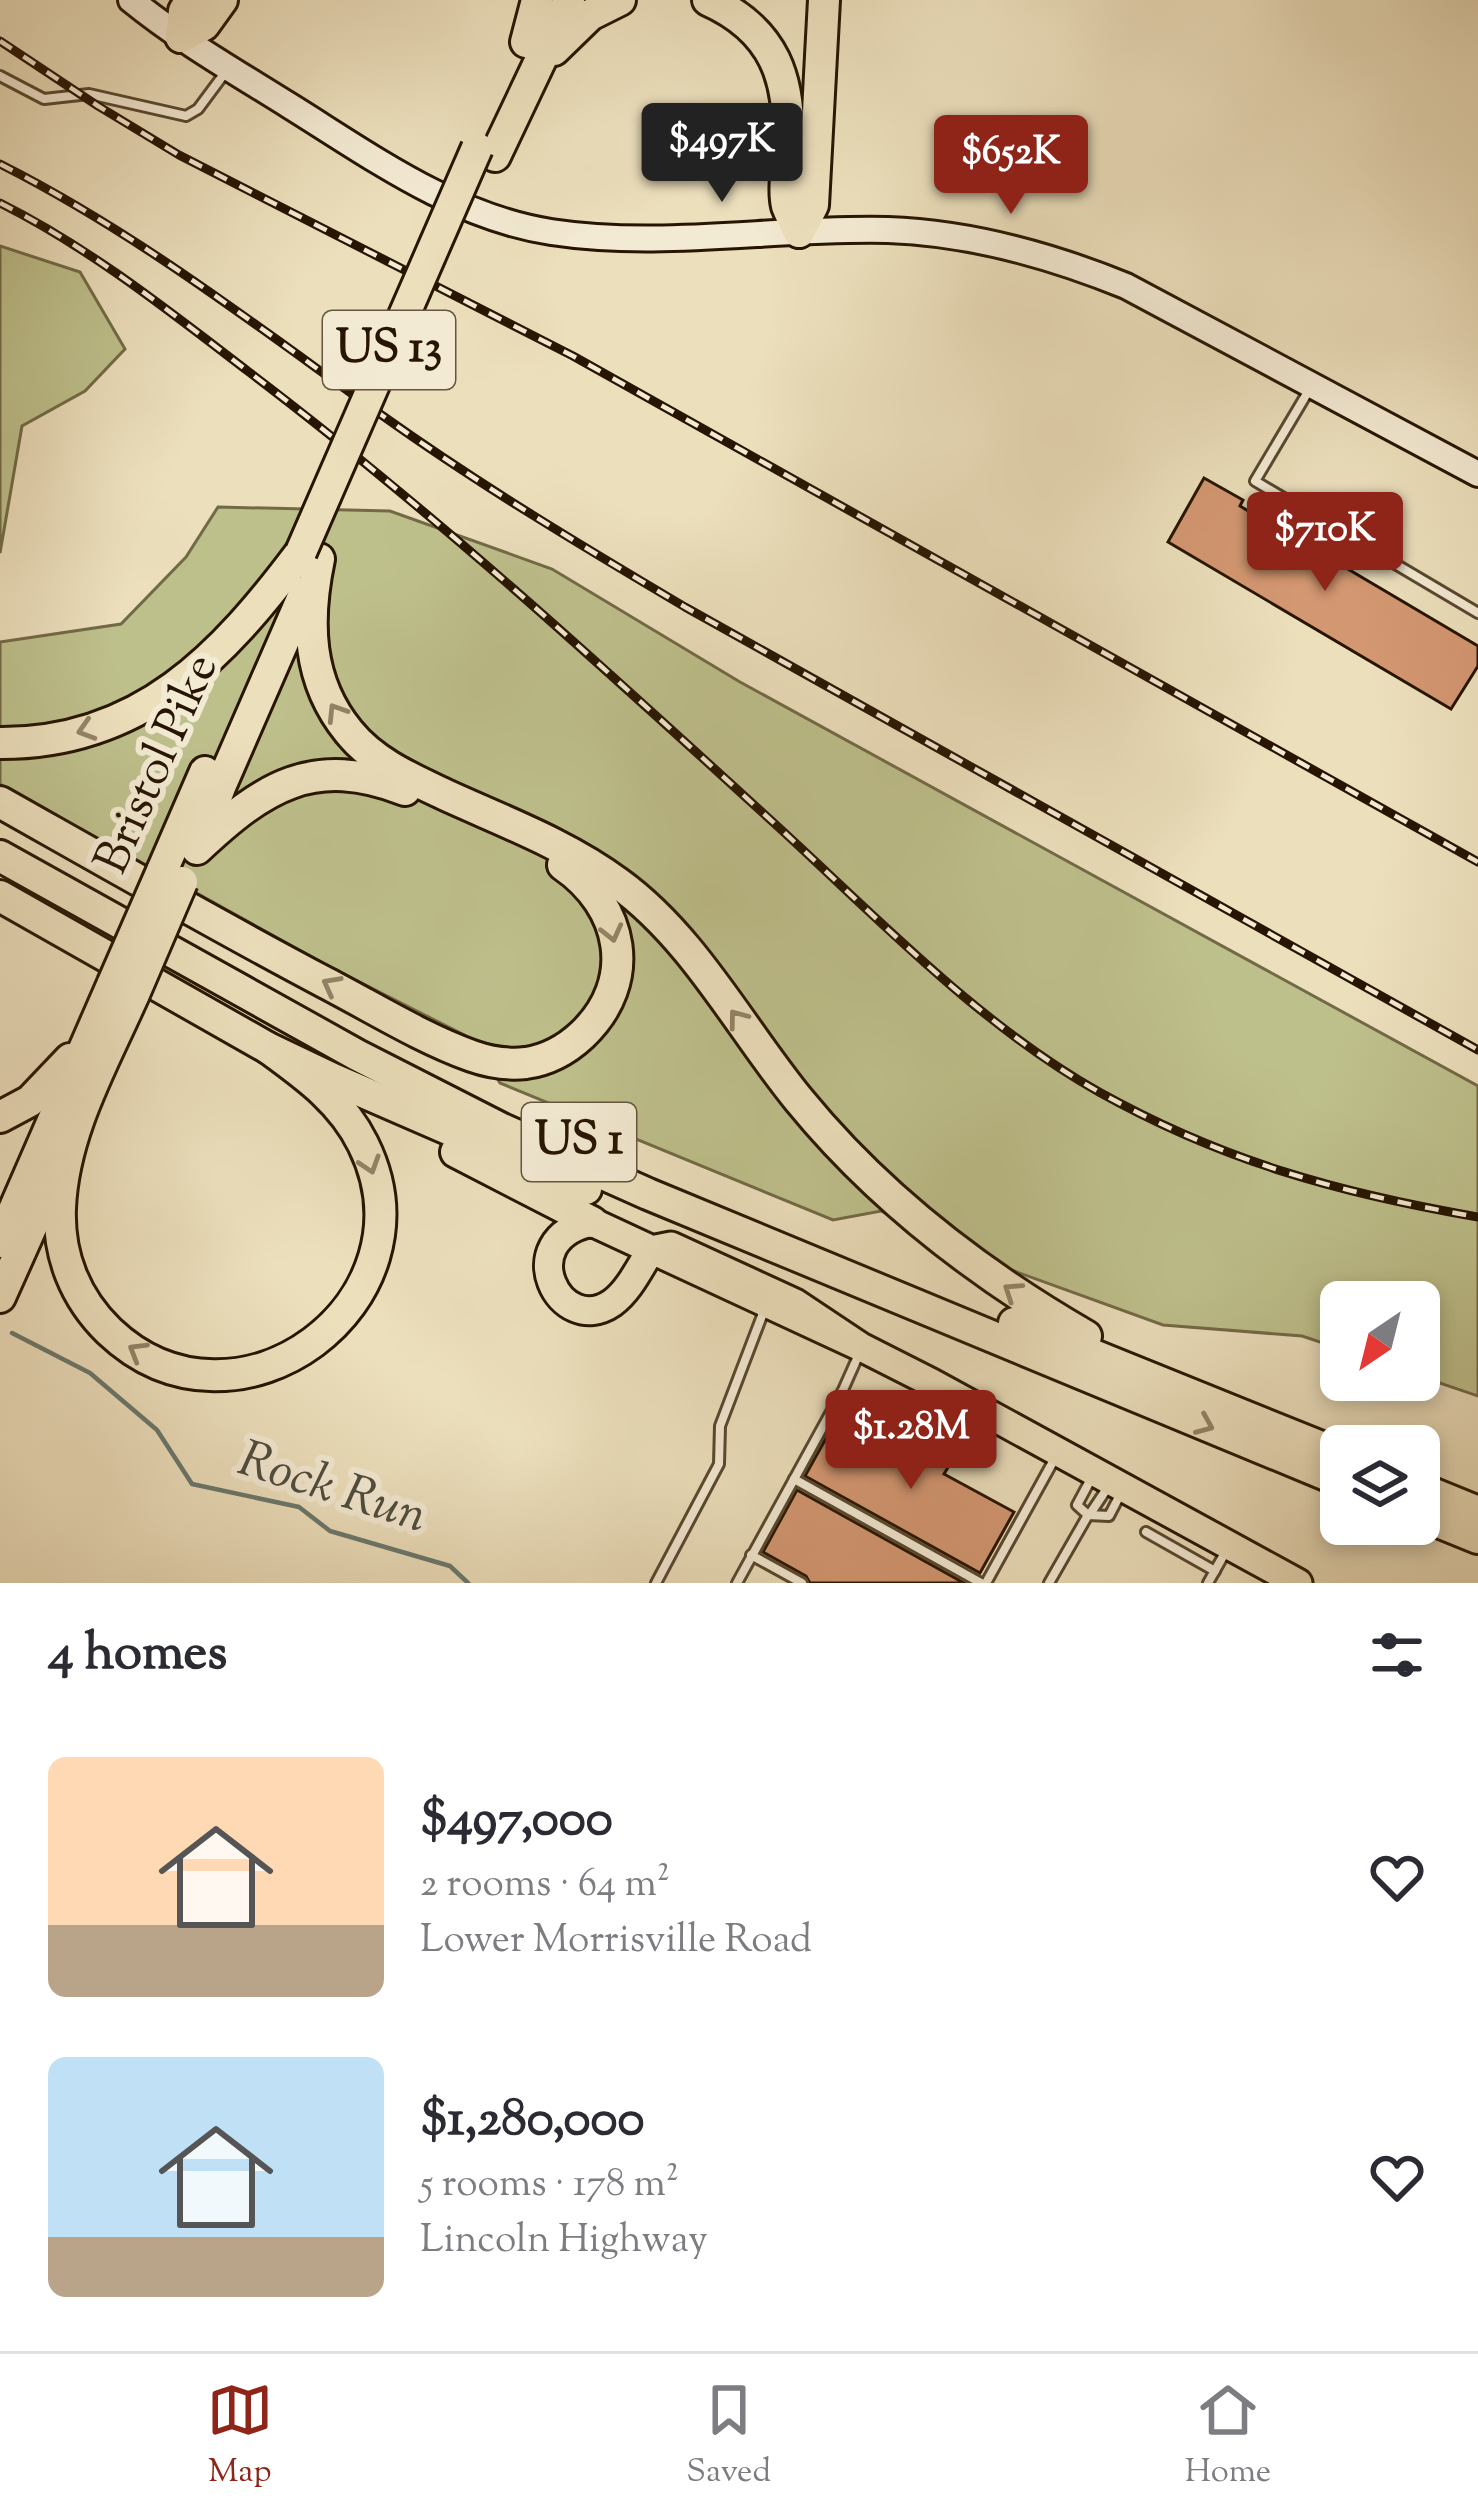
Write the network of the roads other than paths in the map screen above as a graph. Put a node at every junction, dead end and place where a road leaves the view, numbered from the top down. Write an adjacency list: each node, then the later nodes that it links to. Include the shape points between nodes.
1 (131, 0): 10 (main road)
2 (190, 0): 10 (highway)
3 (222, 0): 10 (highway, via 204,25)
4 (537, 0): 11 (highway)
5 (547, 0): 11 (highway, US 13)
6 (569, 0): 14 (highway, US 13)
7 (620, 0): 14 (highway, via 566,37)
8 (708, 0): 16 (highway, via 744,21 777,62 788,100 787,203)
9 (824, 0): 16 (highway, via 813,205)
10 (182, 37): 12 (main road)
11 (526, 43): 15 (highway, US 13)
12 (229, 68): 13 (lane, via 186,116 89,94 44,99); 16 (main road, via 424,188 521,226 608,238)
13 (0, 76)
14 (520, 100): 15 (highway, US 13)
15 (486, 152): 19 (highway, US 13, bridge)
16 (799, 232): 17 (main road, via 936,234 1035,254 1126,286)
17 (1312, 385): 18 (main road); 20 (lane, via 1255,481)
18 (1478, 474)
19 (310, 555): 21 (highway, one-way to 21, via 167,693 87,730); 24 (highway, US 13); 26 (highway, Bristol Pike / US 13); 41 (highway, one-way to 19, via 1030,1303 897,1203 795,1095 672,932 619,884 360,745 316,671)
20 (1478, 613)
21 (0, 743)
22 (0, 802): 24 (highway, one-way to 22, via 249,802 283,784 340,776 393,785 582,879 614,931 610,997 586,1031 553,1055 511,1064 470,1055)
23 (0, 832): 41 (highway, US 1, via 511,1110)
24 (197, 849): 26 (highway, US 13)
25 (0, 856): 37 (highway, US 1, via 447,1101)
26 (172, 877): 28 (highway, Bristol Pike / US 13, bridge)
27 (0, 900): 30 (highway)
28 (123, 988): 29 (highway, Bristol Pike / US 13); 33 (highway, US 13)
29 (100, 1014): 32 (highway, via 44,1089); 35 (highway)
30 (268, 1048): 31 (highway); 33 (highway, one-way to 33, via 317,1084 352,1125 370,1161 380,1219 360,1290 329,1331 282,1362 227,1376 188,1372 139,1353 100,1322 71,1278 62,1243)
31 (333, 1079): 34 (highway); 37 (highway, via 598,1194)
32 (0, 1117)
33 (72, 1136): 38 (highway)
34 (592, 1222): 36 (main road); 36 (main road, via 569,1229 550,1254 551,1284 570,1306 610,1305)
35 (0, 1242)
36 (651, 1250): 39 (main road); 40 (main road, via 678,1248 795,1303)
37 (836, 1273): 44 (highway, US 1, one-way to 44)
38 (0, 1298)
39 (766, 1305): 40 (main road); 56 (lane, via 720,1426 718,1464)
40 (861, 1347): 43 (main road); 45 (lane)
41 (1186, 1391): 42 (highway, US 1)
42 (1320, 1446)
43 (1059, 1450): 46 (main road); 59 (lane)
44 (1320, 1472)
45 (794, 1479): 54 (lane); 59 (lane)
46 (1111, 1479): 49 (lane); 49 (lane, via 1077,1505); 49 (lane, via 1109,1516); 53 (main road)
47 (1440, 1497): 48 (highway)
48 (1478, 1512)
49 (1088, 1515): 60 (lane)
50 (1440, 1523): 52 (highway)
51 (1146, 1532): 55 (lane)
52 (1478, 1538)
53 (1229, 1545): 55 (lane); 62 (main road)
54 (751, 1555): 57 (lane); 58 (lane)
55 (1215, 1571): 61 (lane)
56 (656, 1583)
57 (737, 1583)
58 (802, 1583)
59 (984, 1583)
60 (1048, 1583)
61 (1208, 1583)
62 (1298, 1583)

